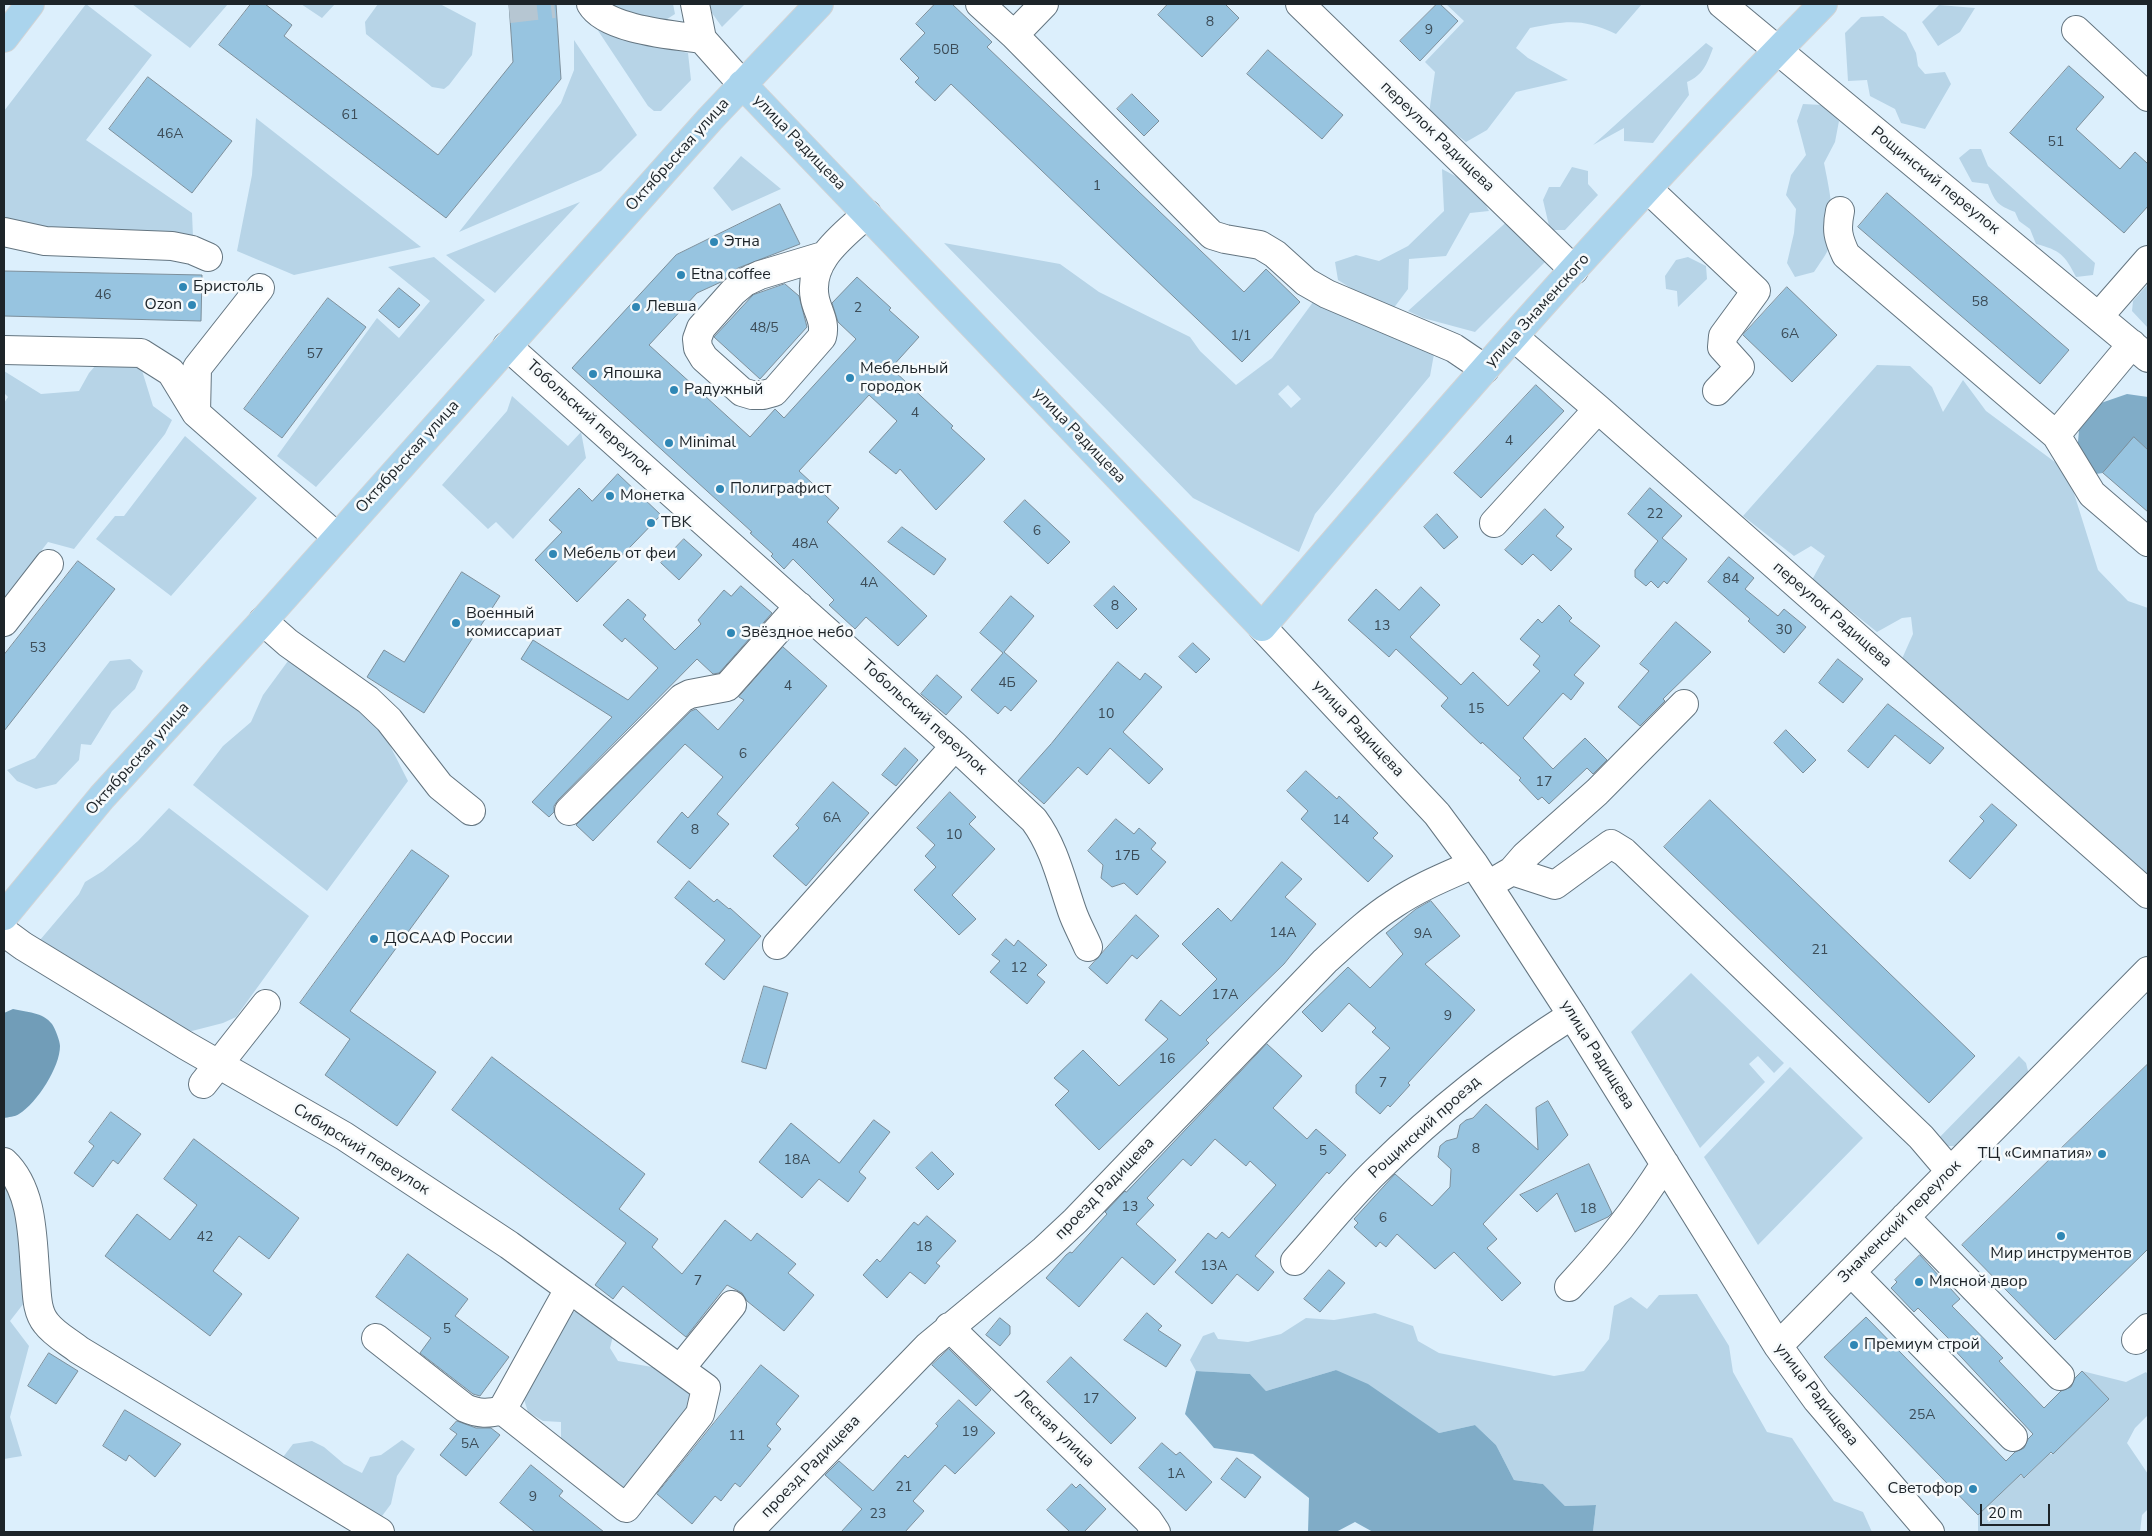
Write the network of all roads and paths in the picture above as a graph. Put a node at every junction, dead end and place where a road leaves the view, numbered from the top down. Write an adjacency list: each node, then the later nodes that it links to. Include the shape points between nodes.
1 (30, 4): 12 (main road)
2 (591, 4): 13 (street, via 608,18 629,27)
3 (695, 4): 13 (street)
4 (819, 4): 15 (main road, Октябрьская улица)
5 (980, 4): 11 (street)
6 (1044, 4): 11 (street)
7 (1300, 4): 24 (street, переулок Радищева)
8 (1722, 4): 14 (street, Рощинский переулок)
9 (1823, 4): 14 (main road, улица Знаменского)
10 (2076, 30): 16 (street)
11 (1014, 35): 32 (street, via 1212,235 1260,245 1306,282 1327,294 1454,348)
12 (4, 38)
13 (702, 40): 15 (street, улица Радищева)
14 (1777, 51): 17 (main road, улица Знаменского); 26 (street, Рощинский переулок)
15 (742, 84): 19 (main road, улица Радищева); 28 (main road, Октябрьская улица)
16 (2148, 97)
17 (1648, 190): 24 (main road, улица Знаменского); 34 (street, via 1756,291 1723,336 1722,347 1740,367)
18 (1840, 211): 37 (street, via 1837,228 1846,255)
19 (867, 214): 21 (street); 45 (main road, улица Радищева)
20 (4, 232): 22 (street, via 45,241 172,246)
21 (823, 256): 21 (street, via 814,276 813,288 824,328 822,337 774,392 763,395 742,392 704,358 698,348 701,328 745,282)
22 (208, 257)
23 (2148, 260): 26 (street)
24 (1574, 270): 27 (main road, улица Знаменского)
25 (260, 288): 31 (street)
26 (2099, 316): 30 (street, Рощинский переулок)
27 (1514, 337): 32 (main road, улица Знаменского); 35 (street, переулок Радищева)
28 (507, 346): 39 (main road, Октябрьская улица); 42 (street, Тобольский переулок)
29 (4, 350): 33 (street, via 141,353)
30 (2140, 351): 37 (street)
31 (197, 368): 33 (street); 36 (street)
32 (1485, 369): 45 (main road, улица Знаменского)
33 (171, 372): 36 (street)
34 (1717, 391)
35 (1598, 409): 38 (street); 52 (street, переулок Радищева)
36 (196, 413): 39 (street)
37 (2056, 435): 40 (street, via 2092,494)
38 (1494, 523)
39 (337, 538): 44 (main road, Октябрьская улица)
40 (2148, 542)
41 (48, 564): 43 (street)
42 (799, 606): 47 (street, Тобольский переулок); 49 (street, via 727,688 682,698)
43 (4, 622)
44 (263, 622): 48 (street, via 368,700 389,720 440,786); 53 (main road, Октябрьская улица, via 102,797)
45 (1262, 626): 51 (street, улица Радищева, via 1437,814)
46 (1684, 704): 50 (street, проезд Радищева, via 1598,792)
47 (955, 746): 55 (street); 56 (street, Тобольский переулок, via 1034,820 1045,835)
48 (471, 811)
49 (569, 811)
50 (1512, 871): 51 (street, проезд Радищева); 63 (street, via 1555,885 1611,844 1624,852 1921,1137)
51 (1481, 874): 59 (street, улица Радищева); 70 (street, проезд Радищева, via 1428,884 1356,932 1075,1222)
52 (2148, 894)
53 (4, 916)
54 (4, 932): 60 (street, Сибирский переулок)
55 (777, 945)
56 (1088, 947)
57 (2148, 971): 63 (street, Знаменский переулок)
58 (266, 1004): 60 (street)
59 (1572, 1015): 62 (street, улица Радищева); 65 (street, Рощинский проезд, via 1456,1098 1376,1171)
60 (211, 1074): 68 (street, Сибирский переулок, via 352,1141 509,1245)
61 (4, 1162): 77 (street, via 26,1200 38,1307 46,1323 79,1350)
62 (1665, 1164): 67 (street, via 1620,1230); 72 (street, улица Радищева)
63 (1950, 1172): 64 (street, Знаменский переулок)
64 (1905, 1217): 66 (street, Знаменский переулок); 74 (street)
65 (1295, 1261)
66 (1851, 1272): 72 (street, Знаменский переулок); 76 (street)
67 (1569, 1287)
68 (569, 1289): 73 (street, Сибирский переулок); 75 (street)
69 (732, 1306): 73 (street)
70 (949, 1327): 78 (street, проезд Радищева, via 901,1372); 79 (street, Лесная улица, via 1148,1520)
71 (376, 1338): 75 (street, via 465,1408 479,1414)
72 (1778, 1346): 80 (street, улица Радищева, via 1817,1400)
73 (680, 1369): 75 (street, Сибирский переулок, via 706,1388 700,1414 626,1508)
74 (2060, 1376)
75 (502, 1410)
76 (2013, 1437)
77 (380, 1532)
78 (748, 1532)
79 (1156, 1532)
80 (1930, 1532)

